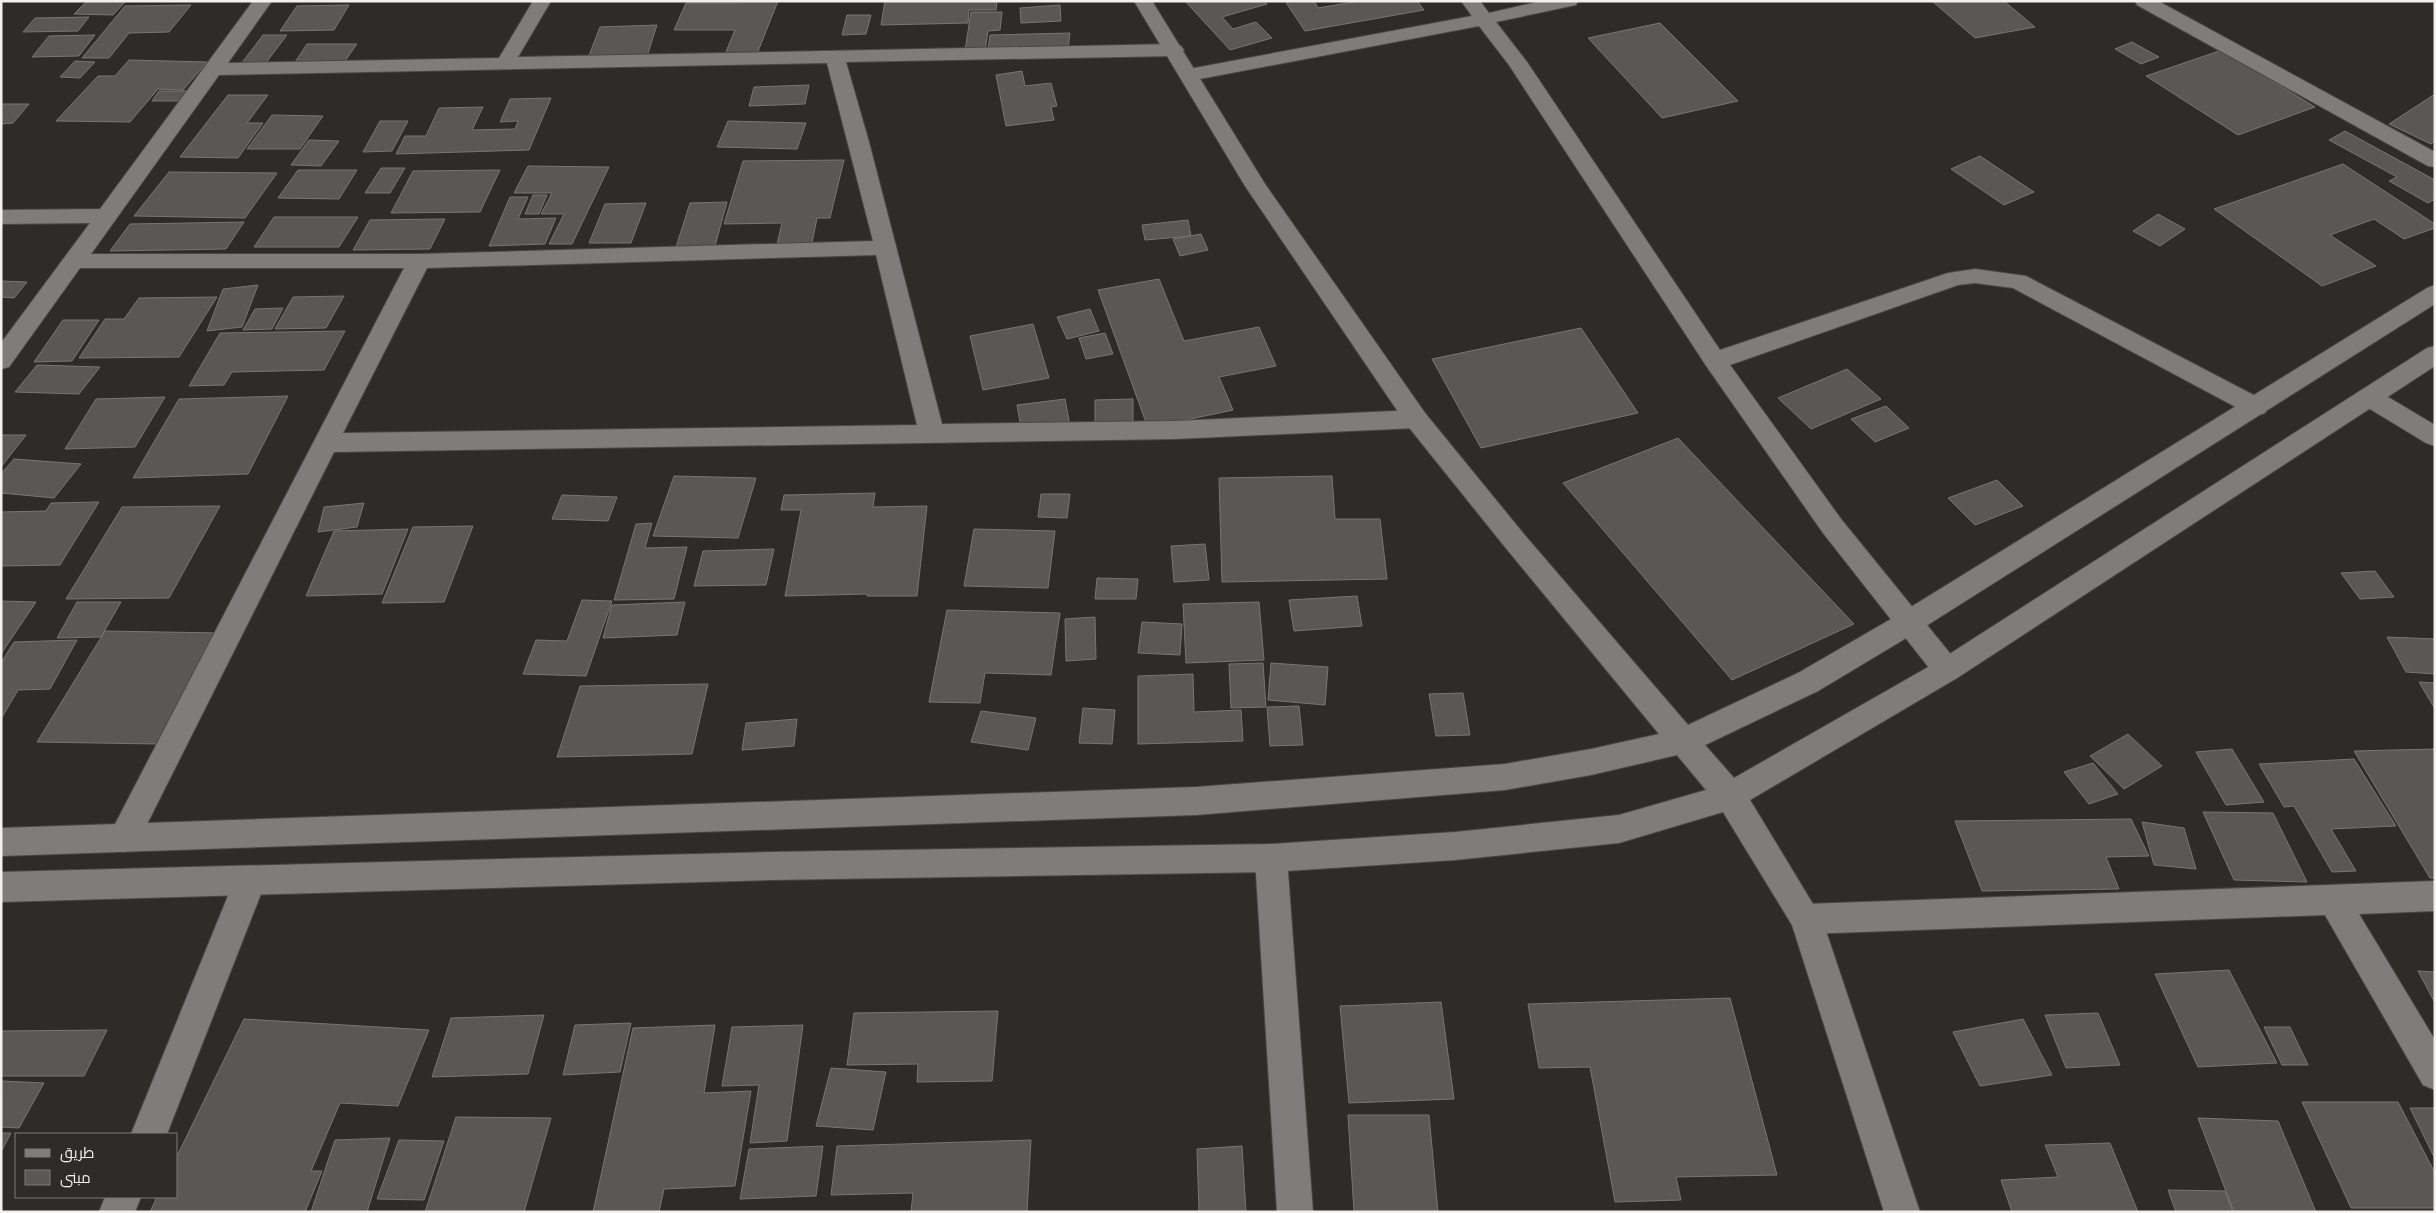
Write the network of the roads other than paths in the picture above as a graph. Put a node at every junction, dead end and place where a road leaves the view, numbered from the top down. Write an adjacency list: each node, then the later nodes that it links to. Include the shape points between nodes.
1 (262, 1): 11 (street)
2 (542, 1): 10 (street)
3 (1143, 1): 8 (street)
4 (1470, 1): 7 (street)
5 (1569, 1): 7 (street)
6 (2144, 1): 13 (street)
7 (1486, 20): 12 (street); 21 (street, via 1518,62)
8 (1174, 50): 9 (street); 12 (street)
9 (835, 57): 10 (street); 16 (street)
10 (505, 63): 11 (street)
11 (212, 69): 14 (street)
12 (1189, 74): 25 (street, via 1256,186)
13 (2435, 161)
14 (106, 216): 15 (street); 17 (street)
15 (1, 217)
16 (884, 248): 18 (street); 26 (street)
17 (74, 261): 18 (street); 22 (street)
18 (418, 261): 28 (street)
19 (2435, 293): 24 (street)
20 (2435, 354): 23 (street)
21 (1716, 360): 24 (street, via 1956,278 1975,276 2018,281); 29 (street, via 1832,526)
22 (1, 361)
23 (2369, 397): 27 (street); 30 (street)
24 (2256, 407): 29 (street)
25 (1416, 419): 26 (street, via 1175,430); 31 (street)
26 (932, 434): 28 (street)
27 (2435, 437)
28 (325, 443): 33 (street)
29 (1908, 623): 30 (street); 31 (street, via 1808,682)
30 (1947, 670): 32 (street)
31 (1682, 742): 32 (street); 33 (street, via 1505,777 1196,801)
32 (1730, 796): 35 (street, via 1619,829 1455,846); 40 (street)
33 (124, 838): 34 (street)
34 (1, 842)
35 (1270, 858): 36 (street, via 770,866); 45 (street)
36 (250, 881): 37 (street); 42 (street)
37 (1, 887)
38 (2435, 896): 39 (street)
39 (2333, 898): 40 (street); 41 (street)
40 (1806, 920): 46 (street)
41 (2435, 1073)
42 (149, 1133)
43 (123, 1198): 44 (street)
44 (117, 1212)
45 (1295, 1212)
46 (1902, 1212)

